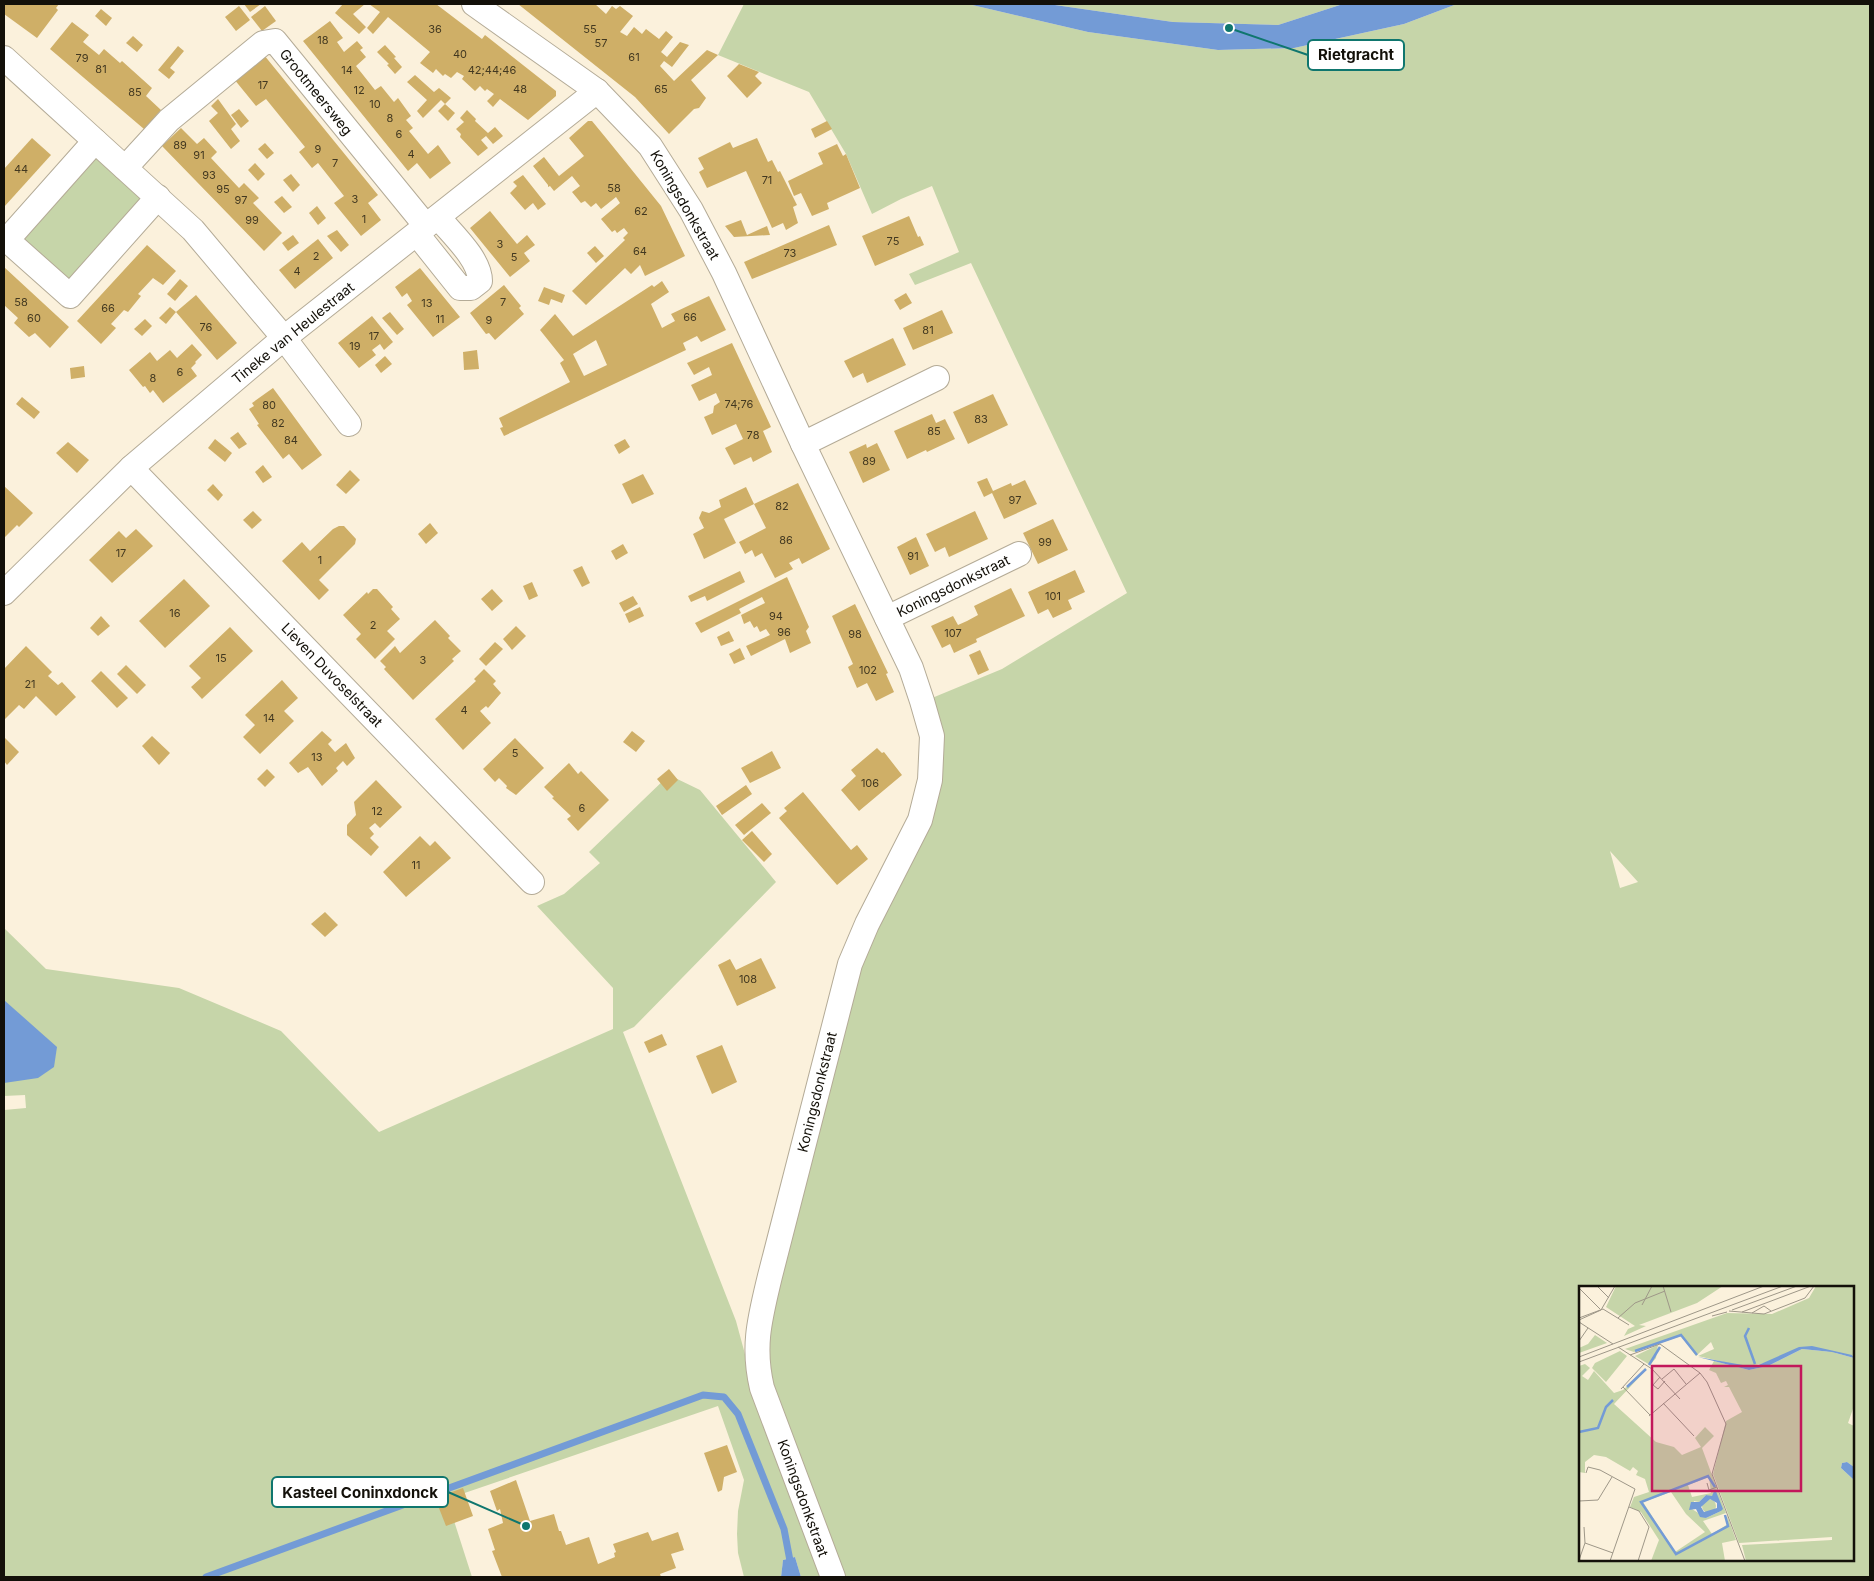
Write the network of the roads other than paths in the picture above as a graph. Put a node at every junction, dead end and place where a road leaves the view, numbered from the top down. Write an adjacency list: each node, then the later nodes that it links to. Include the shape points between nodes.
1 (474, 4): 3 (street, Koningsdonkstraat)
2 (4, 58): 4 (street)
3 (597, 91): 7 (street, Tineke van Heulestraat); 11 (street, Koningsdonkstraat, via 650,146 691,210 724,273)
4 (95, 141): 5 (street); 6 (street, via 8,240 70,296)
5 (125, 168): 6 (street); 7 (street, Grootmeersweg, via 169,120 263,43 275,41)
6 (158, 197): 8 (street, via 193,230)
7 (427, 226): 8 (street, Tineke van Heulestraat)
8 (284, 338): 10 (street); 12 (street, Tineke van Heulestraat)
9 (937, 378): 11 (street)
10 (349, 424)
11 (803, 444): 15 (street, Koningsdonkstraat)
12 (131, 468): 14 (street, Tineke van Heulestraat); 16 (street, Lieven Duvoselstraat)
13 (1019, 554): 15 (street, Koningsdonkstraat)
14 (4, 593)
15 (887, 618): 17 (street, Koningsdonkstraat, via 911,668 932,736 930,780 920,820 850,964 760,1318 757,1347 762,1388)
16 (532, 882)
17 (833, 1577)

